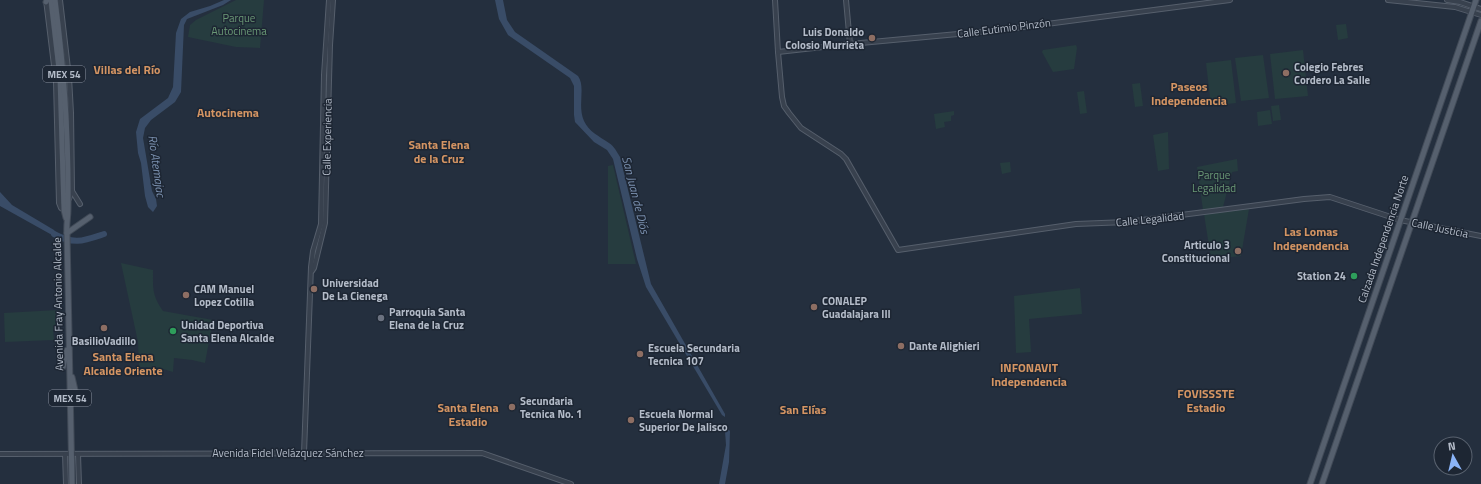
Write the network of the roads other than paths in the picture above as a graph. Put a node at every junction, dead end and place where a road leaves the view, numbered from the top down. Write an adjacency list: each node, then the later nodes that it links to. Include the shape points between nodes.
1 (48, 0): 25 (main road, MEX 54, via 60,78)
2 (55, 0): 21 (main road, MEX 54)
3 (60, 0): 20 (street)
4 (329, 0): 31 (street, Calle Experiencia, via 324,75 322,224 313,251)
5 (333, 0): 31 (street, Calle Experiencia, via 325,223)
6 (775, 0): 19 (street)
7 (846, 0): 18 (street)
8 (1230, 0): 12 (street, Calle Eutimio Pinzón)
9 (1388, 0): 13 (street)
10 (1447, 0): 14 (street)
11 (1476, 0): 14 (main road, Calzada Independencia Norte)
12 (1209, 1): 18 (street, Calle Eutimio Pinzón, via 1001,30)
13 (1432, 2): 14 (street)
14 (1473, 9): 15 (street); 16 (street); 27 (main road, Calzada Independencia Norte)
15 (1481, 9)
16 (1480, 14)
17 (1481, 21): 28 (main road, Calzada Independencia Norte)
18 (850, 44): 19 (street, Calle Eutimio Pinzón)
19 (778, 52): 27 (street, Calle Legalidad, via 782,97 788,113 802,128 846,160 898,250 1076,224 1127,222 1330,197)
20 (69, 77): 21 (main road); 22 (street)
21 (64, 85): 23 (main road, MEX 54)
22 (72, 191): 23 (street); 24 (street)
23 (68, 201): 25 (main road, MEX 54)
24 (80, 204)
25 (66, 211): 29 (main road, Avenida Fray Antonio Alcalde / MEX 54)
26 (90, 217): 29 (main road)
27 (1400, 220): 28 (street, Calle Justicia); 45 (main road, Calzada Independencia Norte)
28 (1412, 222): 30 (street, Calle Justicia); 46 (main road, Calzada Independencia Norte)
29 (66, 233): 32 (main road, Avenida Fray Antonio Alcalde / MEX 54)
30 (1481, 236)
31 (312, 272): 36 (street, Calle Experiencia)
32 (69, 343): 33 (main road, Avenida Fray Antonio Alcalde / MEX 54); 34 (main road)
33 (70, 366): 35 (main road); 39 (main road, Avenida Fray Antonio Alcalde / MEX 54)
34 (63, 367)
35 (77, 399)
36 (304, 453): 40 (street, Avenida Fidel Velázquez Sánchez); 44 (street, Avenida Fidel Velázquez Sánchez, via 482,453)
37 (0, 454): 38 (street, Avenida Fidel Velázquez Sánchez)
38 (65, 454): 39 (street, Avenida Fidel Velázquez Sánchez); 41 (street)
39 (72, 454): 40 (street, Avenida Fidel Velázquez Sánchez); 42 (main road, Avenida Fray Antonio Alcalde / MEX 54)
40 (78, 454): 43 (street)
41 (66, 484)
42 (72, 484)
43 (79, 484)
44 (571, 484)
45 (1310, 484)
46 (1322, 484)

